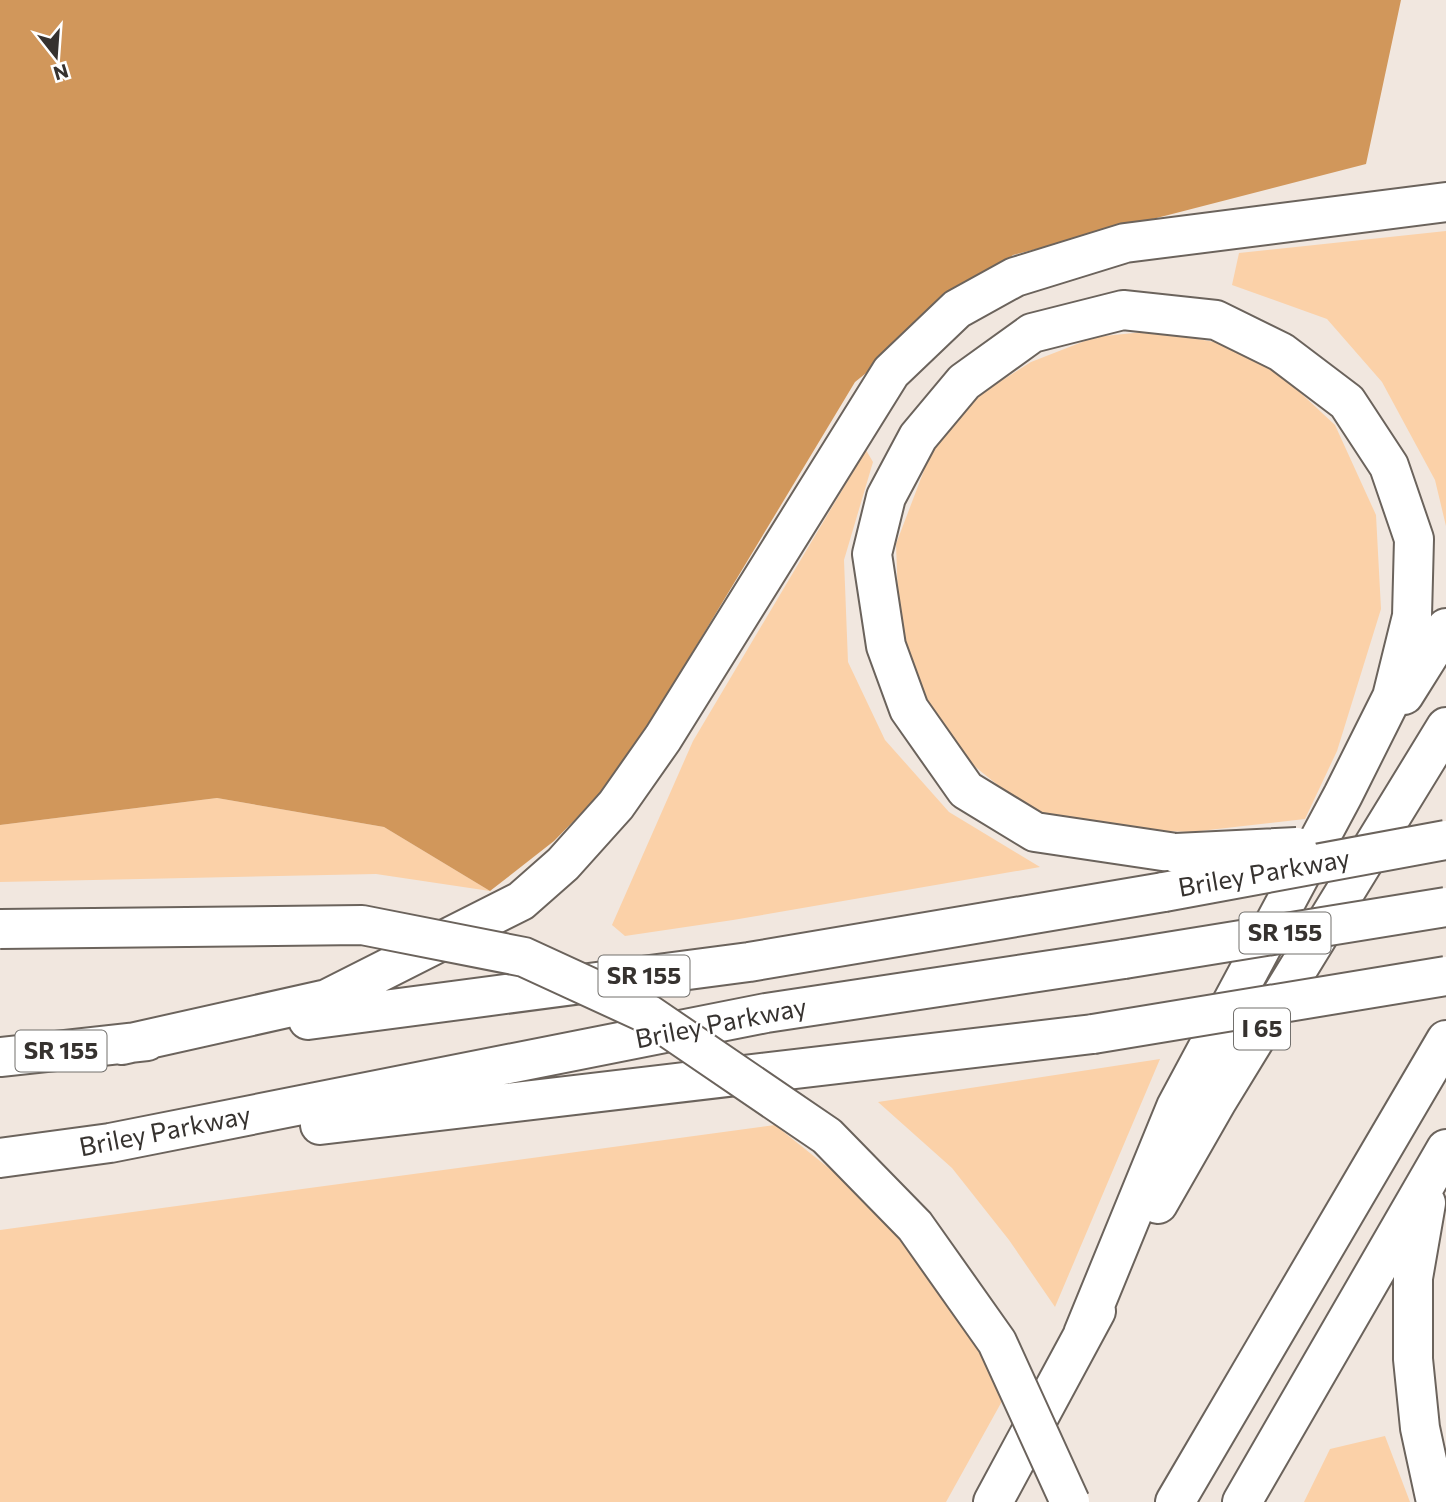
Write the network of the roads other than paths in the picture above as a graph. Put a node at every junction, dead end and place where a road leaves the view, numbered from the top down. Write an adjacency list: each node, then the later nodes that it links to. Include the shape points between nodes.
1 (1446, 202): 10 (highway, via 1125,243 1015,277 957,309 891,372 663,738 616,805 563,864 521,901 327,999)
2 (1446, 628): 4 (highway)
3 (1446, 727): 16 (highway, I 65, via 1217,1101)
4 (1343, 795): 5 (highway, bridge, via 1392,697 1412,616 1413,539 1389,466 1347,402 1281,352 1216,320 1123,310 1032,333 964,382 918,437 886,497 872,554 886,646 909,709 966,790 1035,832 1176,853); 16 (highway, via 1176,1107)
5 (1446, 839): 10 (highway, Briley Parkway / SR 155, bridge, via 749,962)
6 (1446, 907): 12 (highway, Briley Parkway / SR 155, bridge, via 766,1013)
7 (0, 929): 18 (highway, bridge, via 362,925 524,957 648,1014 827,1136 915,1226 996,1342)
8 (1446, 976): 12 (highway, bridge, via 1094,1034 323,1124 180,1149)
9 (1446, 1040): 19 (highway)
10 (121, 1045): 11 (highway, Briley Parkway / SR 155)
11 (0, 1057)
12 (110, 1143): 14 (highway, Briley Parkway / SR 155)
13 (1446, 1149): 20 (highway)
14 (0, 1158)
15 (1446, 1160): 21 (highway, via 1424,1208 1413,1278 1413,1359 1420,1428)
16 (1083, 1334): 17 (highway, I 65)
17 (993, 1502)
18 (1070, 1502)
19 (1175, 1502)
20 (1242, 1502)
21 (1436, 1502)

